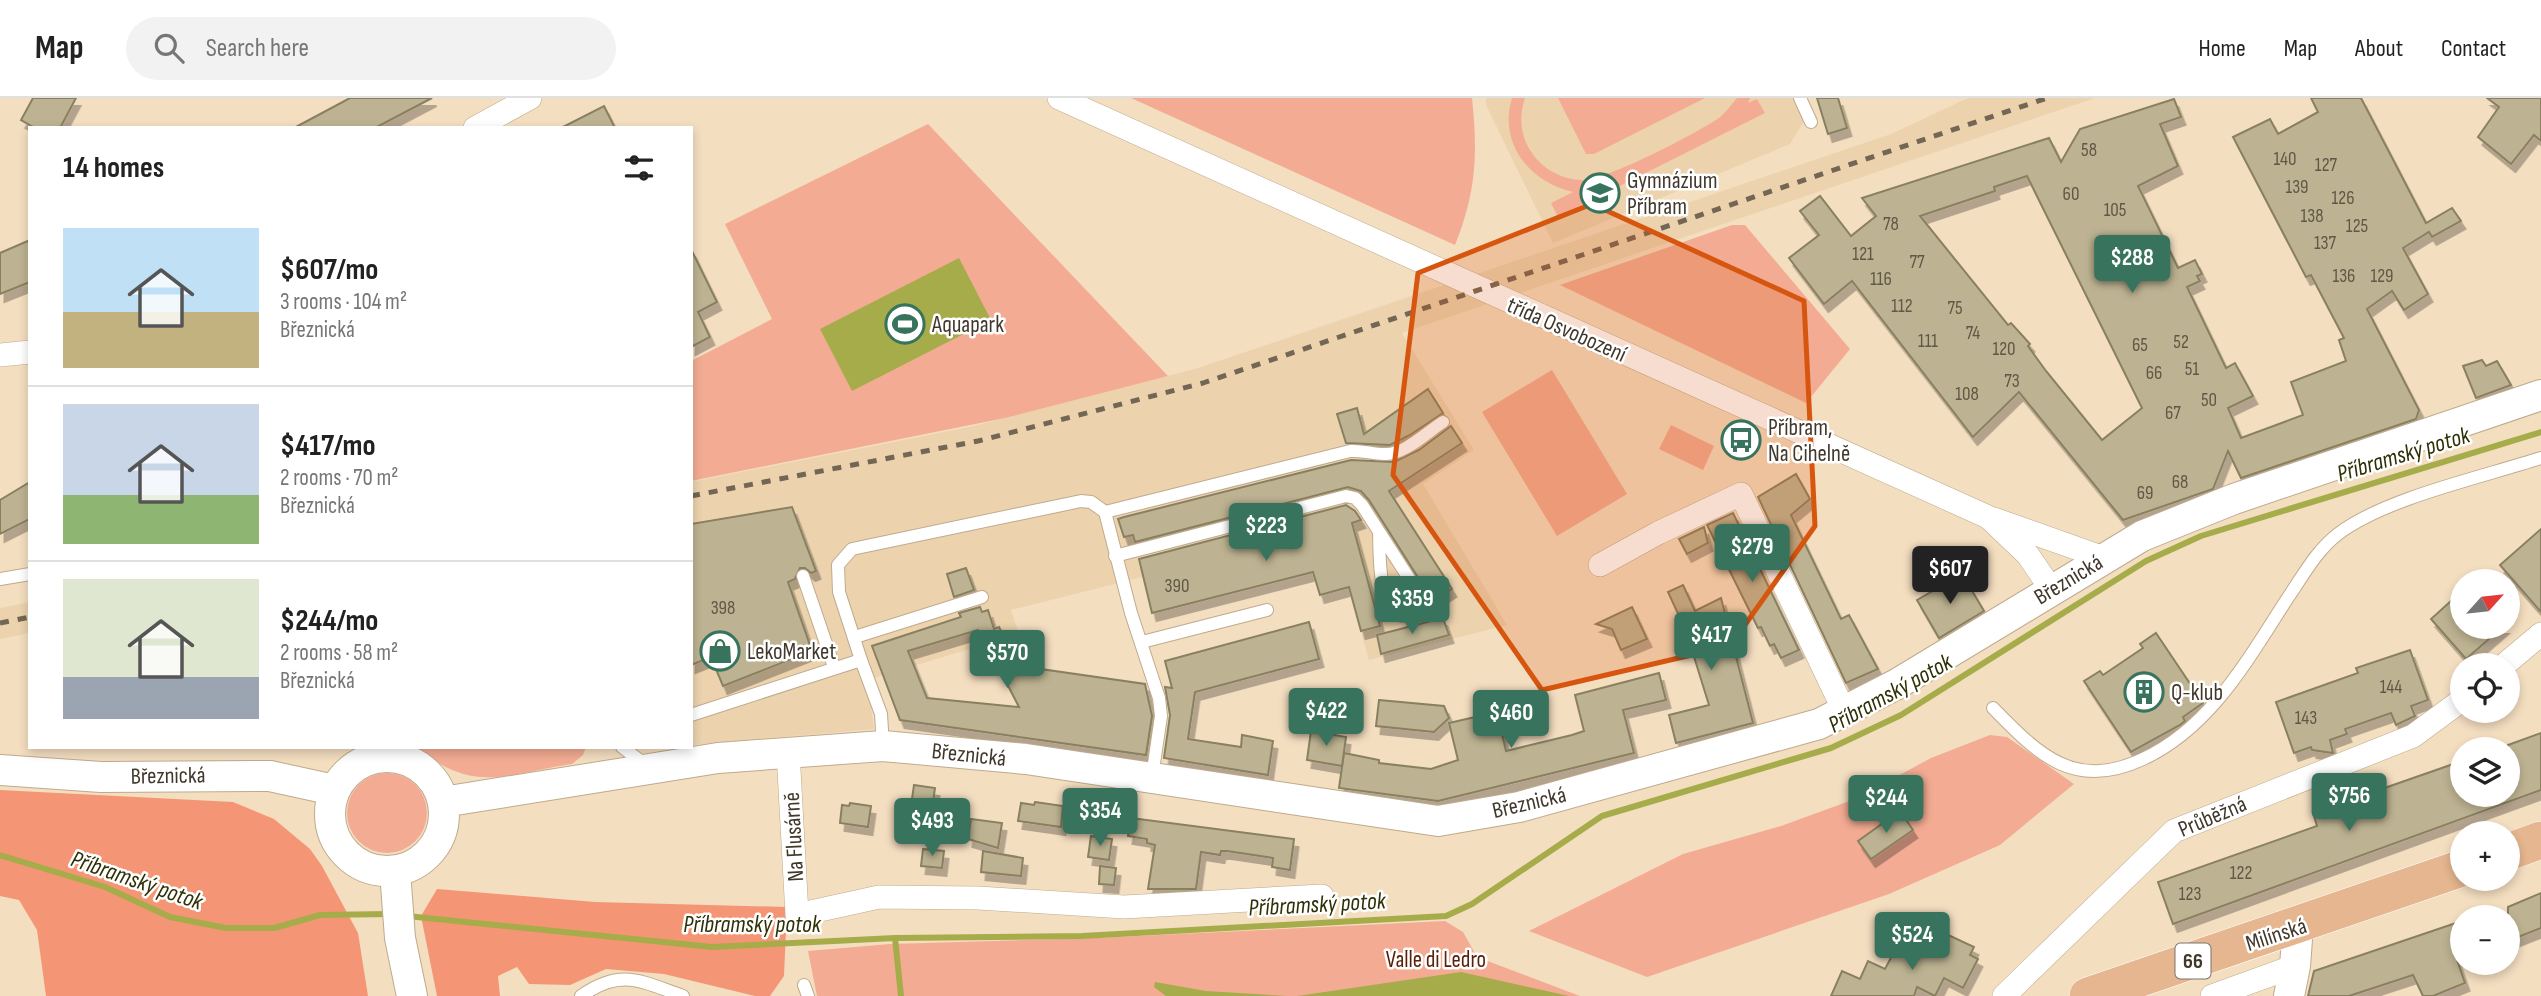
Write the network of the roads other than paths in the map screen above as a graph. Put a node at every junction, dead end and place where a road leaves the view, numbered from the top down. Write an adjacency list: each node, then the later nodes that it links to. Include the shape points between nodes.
1 (530, 98): 5 (street)
2 (1059, 98): 12 (street, třída Osvobození)
3 (1800, 98): 4 (lane)
4 (1811, 122)
5 (479, 126)
6 (28, 352): 7 (street)
7 (0, 355)
8 (2541, 396): 15 (street, Březnická, via 2234,499 2142,536)
9 (1443, 422): 11 (lane, via 1395,453 1350,451)
10 (2541, 458): 29 (lane, via 2390,507 2337,535 2316,555 2203,718 2142,760 2102,773 2060,764 2023,739)
11 (1105, 512): 14 (lane); 24 (lane, via 1081,501 852,549 838,565 839,592)
12 (1988, 517): 15 (street); 20 (street, třída Osvobození, via 2028,555)
13 (1379, 532): 13 (lane, via 1417,592 1418,607 1411,615 1401,616 1387,599); 14 (lane, via 1362,505 1346,496)
14 (1115, 556): 25 (lane)
15 (2104, 558): 20 (street, Březnická)
16 (1600, 565): 31 (street, via 1741,494)
17 (28, 574): 19 (lane)
18 (803, 576): 28 (lane)
19 (0, 579)
20 (2051, 589): 31 (street, Březnická)
21 (982, 597): 24 (lane)
22 (1267, 610): 25 (lane)
23 (2541, 634): 26 (street)
24 (855, 638): 27 (lane)
25 (1142, 642): 39 (lane, via 1161,716)
26 (2518, 653)
27 (862, 660): 28 (lane); 33 (lane, via 881,714)
28 (834, 667): 32 (lane)
29 (1993, 708)
30 (2450, 709): 52 (street, Průběžná, via 2413,736 2174,831)
31 (1845, 713): 39 (street, Březnická, via 1519,807 1438,821)
32 (693, 714)
33 (883, 746): 35 (street, Březnická); 39 (street, Březnická, via 1026,759)
34 (625, 749): 37 (lane)
35 (788, 752): 37 (street, Březnická); 46 (street, Na Flusárně, via 798,919 878,897 1124,907)
36 (401, 753): 40 (street, via 362,762 345,774); 41 (street, via 428,774)
37 (652, 769): 41 (street, Březnická)
38 (0, 770): 40 (street, Březnická, via 101,777 270,776)
39 (1152, 778)
40 (334, 790): 44 (street, via 329,807 335,841 360,866)
41 (443, 802): 44 (street, via 444,818 434,848 410,867)
42 (2541, 840): 43 (main road)
43 (2520, 848)
44 (395, 871): 49 (street, via 400,938)
45 (2450, 872): 47 (main road, Milínská / 66)
46 (1322, 896)
47 (2298, 926): 48 (street); 53 (main road, Milínská / 66)
48 (2295, 966): 54 (street); 55 (street)
49 (412, 996)
50 (581, 996): 51 (lane, via 599,984 631,978)
51 (683, 996)
52 (2004, 996)
53 (2088, 996)
54 (2212, 996)
55 (2289, 996)

